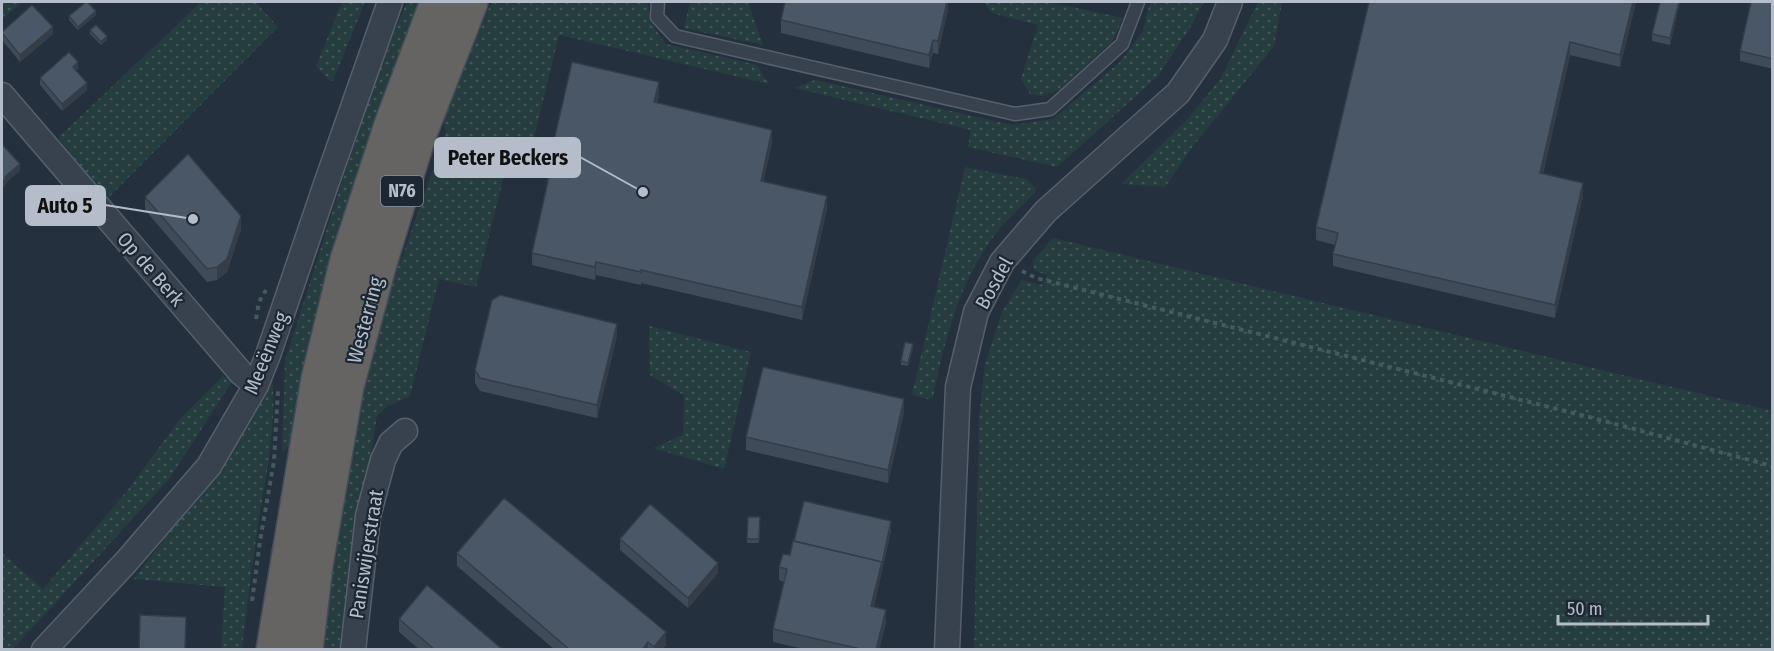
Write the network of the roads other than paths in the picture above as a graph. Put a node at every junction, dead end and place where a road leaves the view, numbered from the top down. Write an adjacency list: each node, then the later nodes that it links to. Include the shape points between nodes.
1 (390, 2): 8 (street, Meeënweg, via 272,344)
2 (437, 2): 11 (highway, Westerring / N76, via 346,260 318,379)
3 (471, 2): 12 (highway, Westerring / N76, via 419,136 350,375 316,565)
4 (658, 2): 5 (lane, via 657,17 675,36 1015,114 1050,109 1122,44)
5 (1138, 2)
6 (1230, 2): 14 (street, Bosdel, via 1215,40 1178,93 1046,211 1002,262 976,312 958,387)
7 (2, 95): 8 (street, Op de Berk, via 241,373)
8 (267, 383): 10 (street, Meeënweg, via 209,466)
9 (405, 431): 13 (street, Paniswijerstraat, via 391,443 383,460 368,516)
10 (44, 650)
11 (273, 650)
12 (306, 650)
13 (353, 650)
14 (947, 650)

